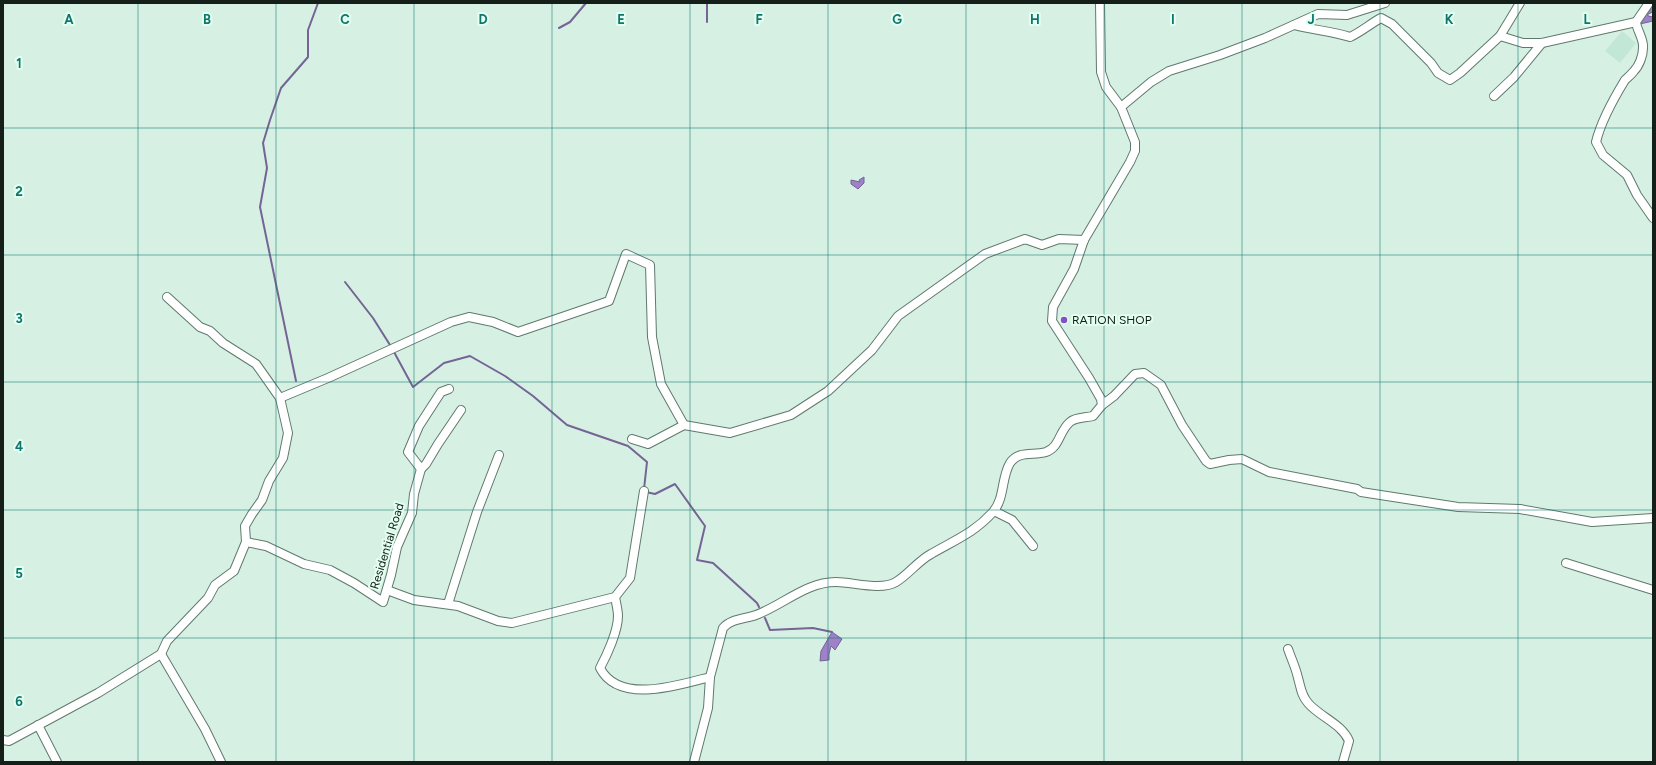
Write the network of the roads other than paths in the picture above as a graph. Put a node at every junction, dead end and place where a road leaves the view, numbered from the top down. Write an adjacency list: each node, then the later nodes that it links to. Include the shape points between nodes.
1 (1100, 3): 10 (street, via 1101,72 1106,87)
2 (1385, 3): 6 (street, via 1347,15 1318,14)
3 (1520, 3): 7 (street)
4 (1649, 3): 5 (street)
5 (1636, 22): 8 (street); 11 (street, via 1644,48 1639,64 1615,96 1596,142 1603,155 1627,175)
6 (1294, 25): 7 (street, via 1350,37 1362,32 1381,18 1392,24 1438,73 1450,80); 10 (street, via 1265,38 1169,71 1151,82)
7 (1500, 36): 8 (street, via 1522,43)
8 (1542, 43): 9 (street, via 1514,77)
9 (1494, 96)
10 (1121, 108): 12 (street, via 1135,142 1134,151)
11 (1653, 218)
12 (1084, 240): 16 (street, via 1074,269 1053,307 1052,321 1101,399); 18 (street, via 1059,239 1042,245 1025,239 985,254 898,316 872,350 834,386 791,415 730,433)
13 (167, 297): 15 (street, via 200,327 210,331 223,343 256,364)
14 (449, 388): 21 (street, via 441,392 419,426 408,452)
15 (280, 398): 18 (street, via 451,322 469,317 493,322 518,332 609,302 626,254 650,265 652,337 662,384); 25 (street, via 288,433 283,458 269,481 262,500 245,526)
16 (1102, 406): 23 (street, via 1093,416 1070,422 1053,448 1045,452 1015,457 1008,468 1000,500); 24 (street, via 1135,374 1144,374 1161,385 1182,424 1210,464 1242,459 1269,472 1357,489 1361,492 1458,507 1520,509 1592,522)
17 (460, 410): 21 (street)
18 (684, 425): 19 (street, via 648,444)
19 (632, 439)
20 (499, 455): 31 (street, via 477,512)
21 (421, 469): 28 (street, Residential Road, via 412,512 397,547)
22 (644, 491): 30 (street, via 630,578)
23 (994, 511): 26 (street, via 1012,520); 34 (street, via 970,533 931,554 894,584 820,584 756,615 726,624)
24 (1653, 518)
25 (246, 542): 28 (street, Residential Road, via 266,546 304,564 330,570 383,602); 33 (street, via 234,571 215,585 208,598 167,641)
26 (1033, 546)
27 (1566, 563): 29 (street)
28 (387, 590): 31 (street, via 414,600)
29 (1653, 590)
30 (615, 597): 31 (street, via 512,624); 34 (street, via 617,623 600,668 605,678 615,684 640,690 670,688)
31 (448, 604)
32 (1288, 649): 40 (street, via 1302,694 1317,712 1344,731 1347,736 1349,741)
33 (161, 654): 35 (street, via 98,693); 38 (street, via 205,729)
34 (710, 677): 39 (street, via 708,708)
35 (38, 725): 36 (street, via 8,741); 37 (street)
36 (3, 740)
37 (57, 762)
38 (221, 762)
39 (694, 762)
40 (1343, 762)

